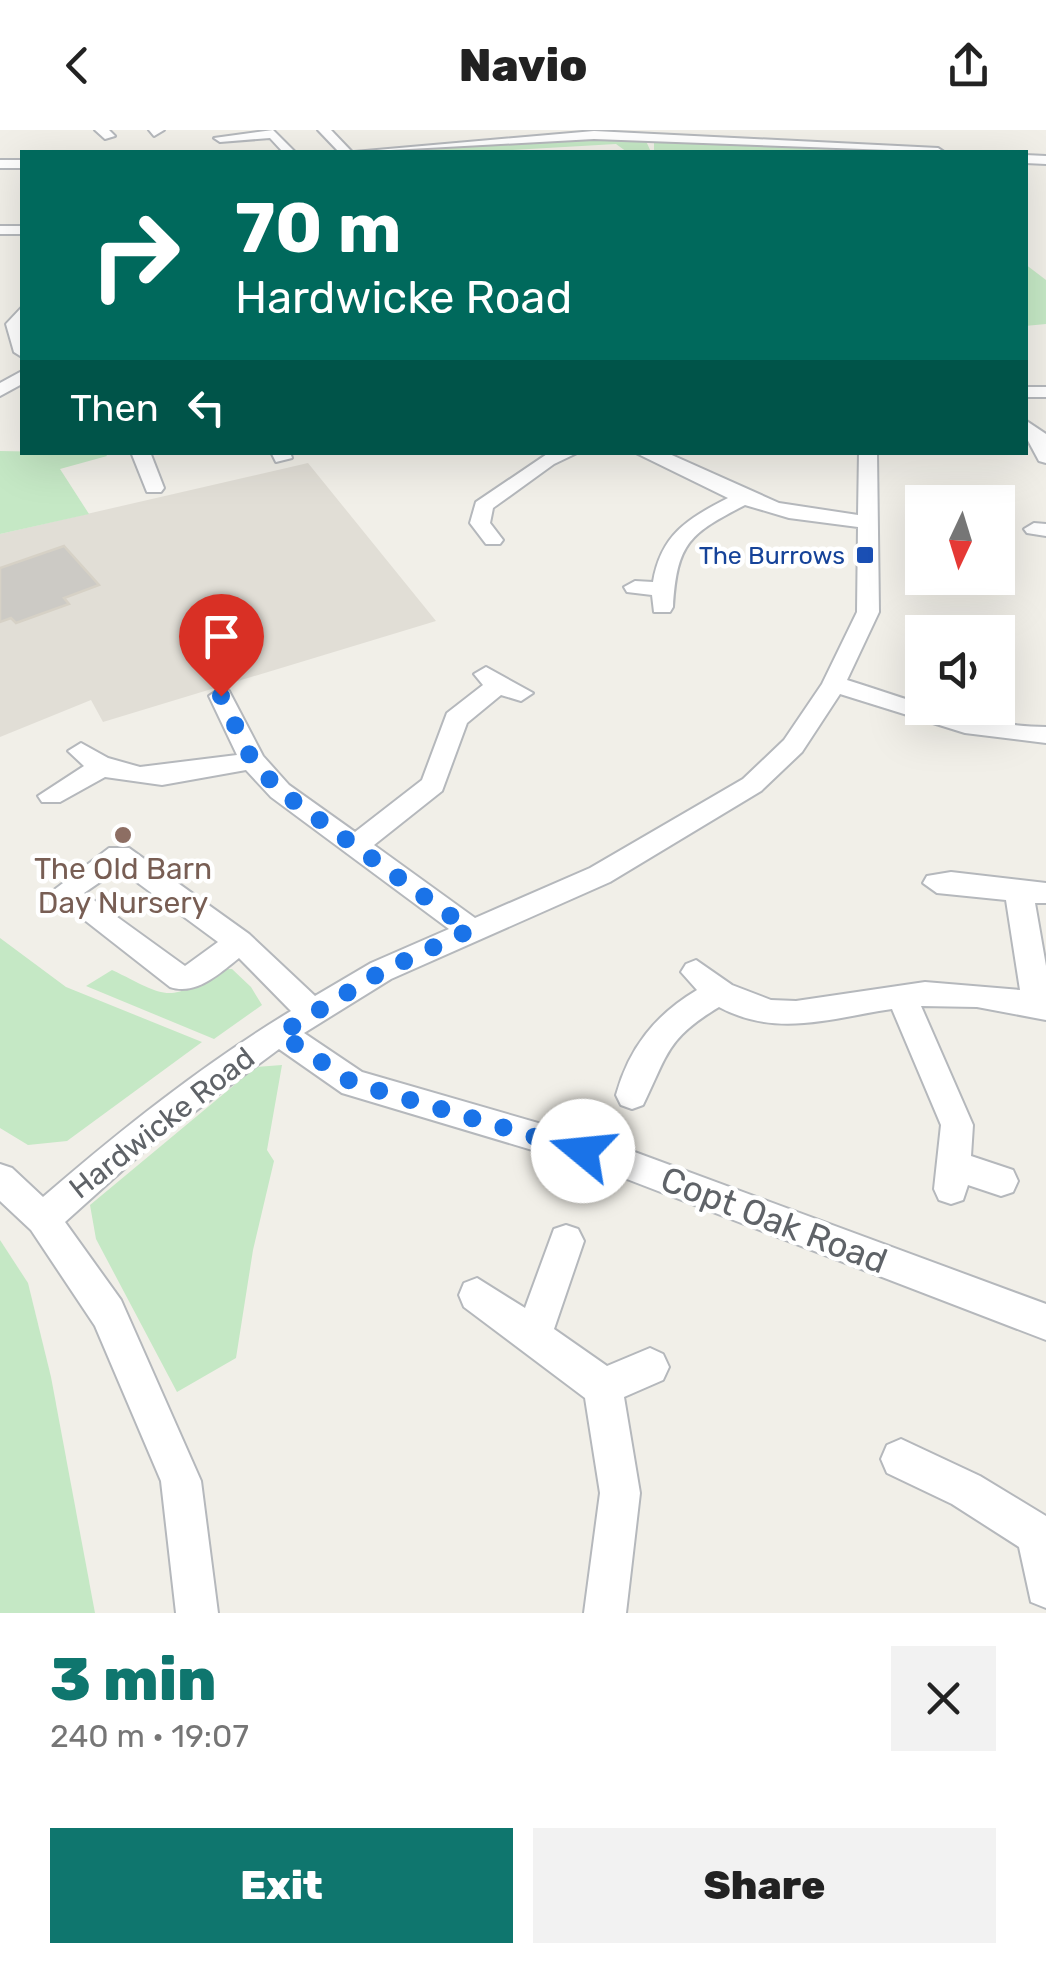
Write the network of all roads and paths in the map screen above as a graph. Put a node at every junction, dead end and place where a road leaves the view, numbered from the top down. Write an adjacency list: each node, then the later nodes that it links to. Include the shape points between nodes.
1 (324, 130): 7 (street)
2 (740, 135): 3 (street); 11 (street)
3 (654, 136): 8 (street); 10 (street)
4 (220, 138): 6 (street, via 273,134)
5 (560, 147): 9 (street)
6 (287, 150)
7 (344, 150)
8 (383, 150)
9 (542, 150)
10 (654, 150)
11 (915, 150)
12 (20, 315): 13 (street, via 14,324)
13 (20, 345)
14 (1028, 427): 19 (street)
15 (141, 455): 20 (street)
16 (561, 455): 23 (street)
17 (657, 455): 21 (street)
18 (868, 455): 24 (street, Hardwicke Road)
19 (1046, 457)
20 (154, 488)
21 (744, 498): 24 (street); 26 (street, via 679,537 665,560 663,598)
22 (459, 499): 23 (street)
23 (483, 506): 25 (street, via 480,523)
24 (868, 522): 27 (street, Hardwicke Road, via 868,612)
25 (492, 540)
26 (635, 587)
27 (834, 684): 30 (street, via 953,722); 36 (street, Hardwicke Road, via 793,746 752,785 600,875)
28 (522, 694): 33 (street, via 490,684 456,719 433,785)
29 (221, 696): 31 (street)
30 (1046, 735)
31 (252, 760): 32 (street, via 126,776 90,760); 33 (street, via 280,791)
32 (51, 796)
33 (354, 846): 36 (street)
34 (937, 883): 35 (street, via 976,882)
35 (1032, 894): 39 (street)
36 (470, 930): 40 (street, Hardwicke Road)
37 (239, 942): 37 (street, via 181,979 64,893 119,855); 40 (street)
38 (902, 996): 39 (street, via 959,992); 42 (street, via 786,1017 735,1006 707,982 649,1046); 44 (street, via 957,1125 952,1177)
39 (1042, 1007)
40 (315, 1013): 41 (street, Hardwicke Road)
41 (280, 1034): 45 (street, Hardwicke Road, via 142,1132); 48 (street, Copt Oak Road, via 353,1083 621,1162)
42 (632, 1095)
43 (0, 1178): 45 (street)
44 (1001, 1181)
45 (42, 1220): 55 (street, via 108,1313 181,1480)
46 (566, 1241): 49 (street)
47 (478, 1296): 49 (street)
48 (1046, 1322)
49 (533, 1336): 51 (street)
50 (650, 1367): 51 (street)
51 (603, 1387): 56 (street, via 620,1492)
52 (901, 1460): 53 (street)
53 (1042, 1533): 54 (street)
54 (1046, 1587)
55 (197, 1613)
56 (606, 1613)

